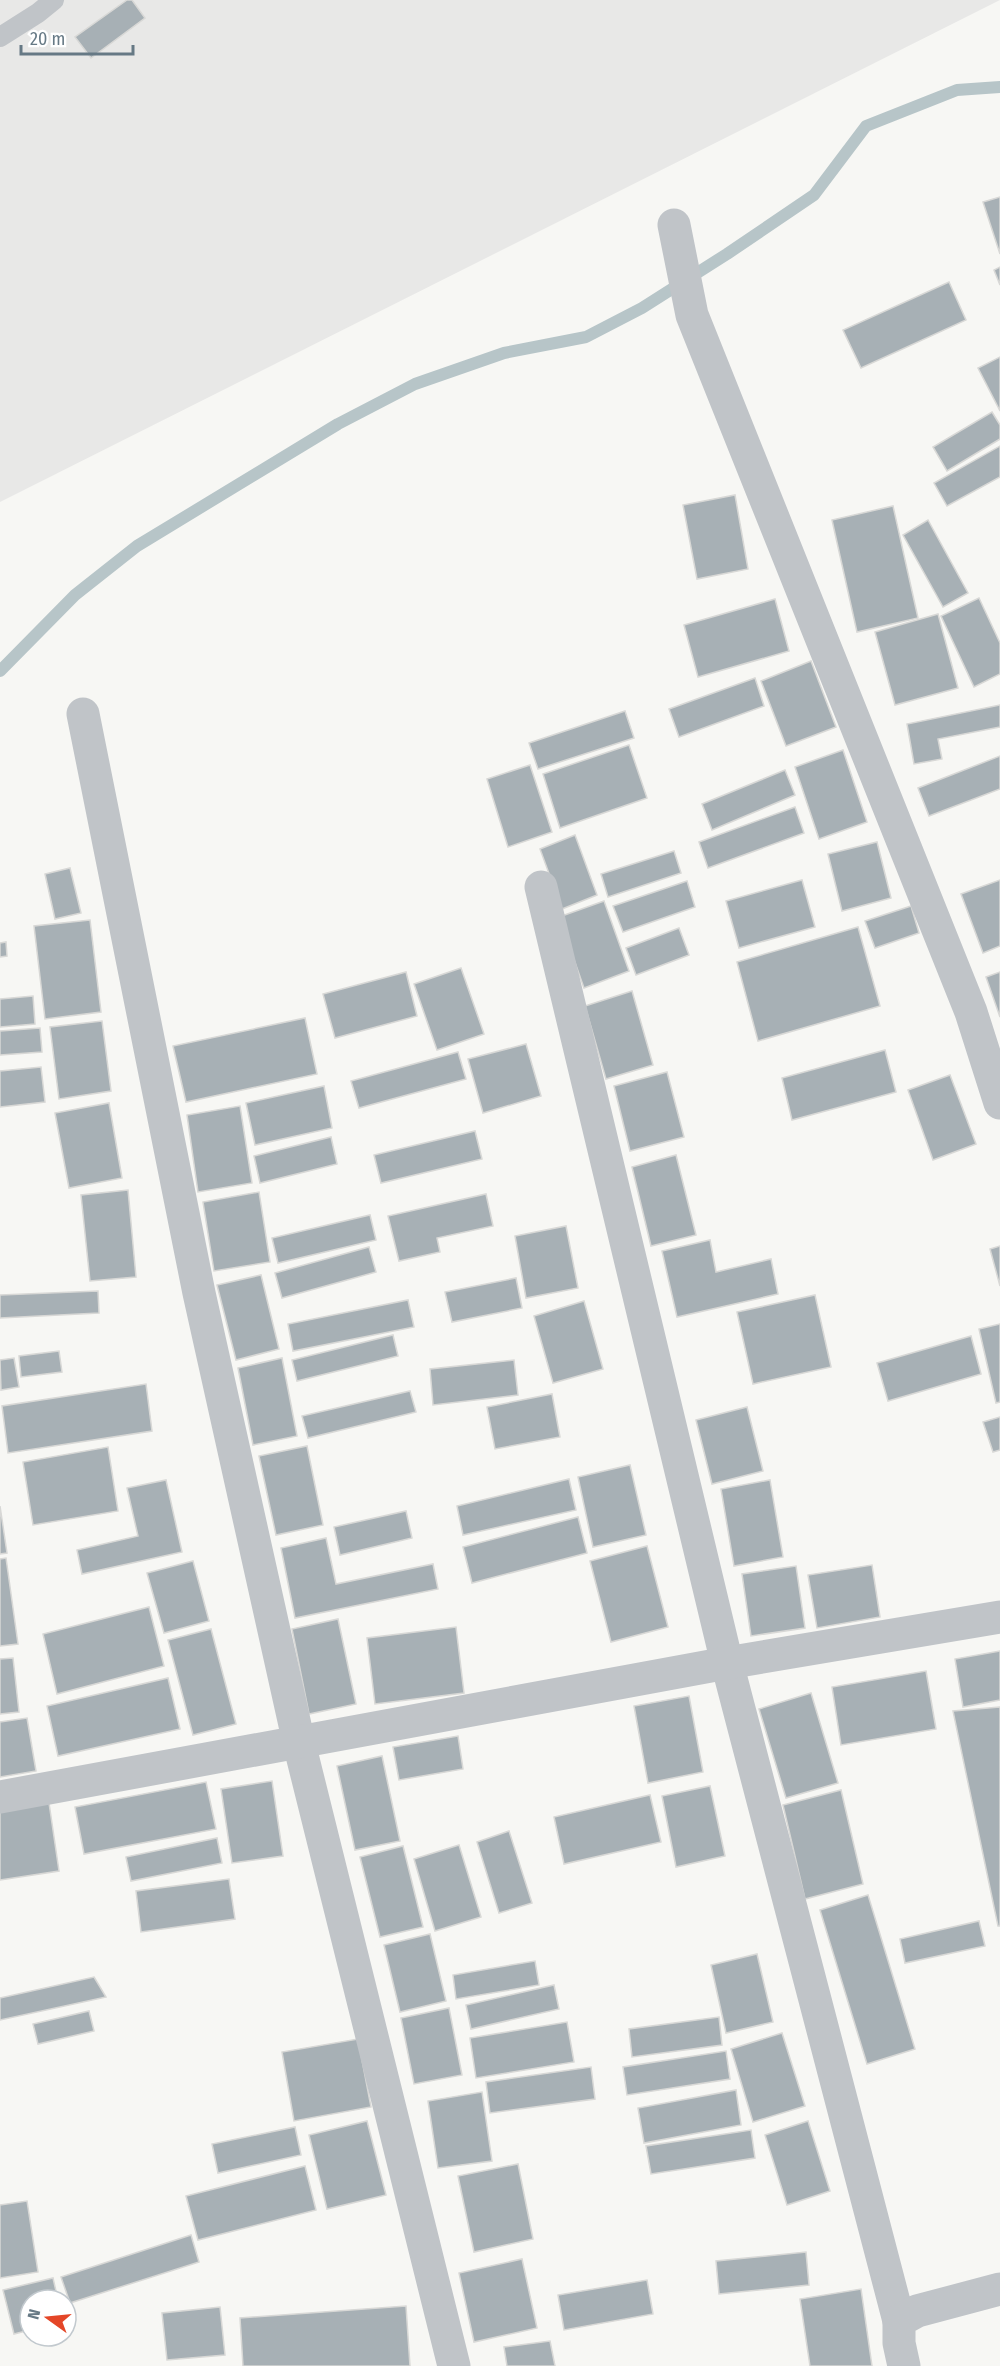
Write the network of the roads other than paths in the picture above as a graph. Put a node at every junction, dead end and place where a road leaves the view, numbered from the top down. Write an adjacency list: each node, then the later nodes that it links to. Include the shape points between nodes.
1 (54, 0): 2 (lane)
2 (0, 37)
3 (675, 225): 6 (street, via 692,315 971,1012)
4 (83, 714): 9 (street, via 199,1293)
5 (541, 887): 8 (street)
6 (1000, 1102)
7 (1000, 1617): 8 (street)
8 (727, 1663): 9 (street); 12 (street)
9 (299, 1743): 10 (street); 13 (street)
10 (0, 1797)
11 (1000, 2289): 12 (street, via 917,2311)
12 (899, 2321): 14 (street)
13 (454, 2366)
14 (904, 2366)

